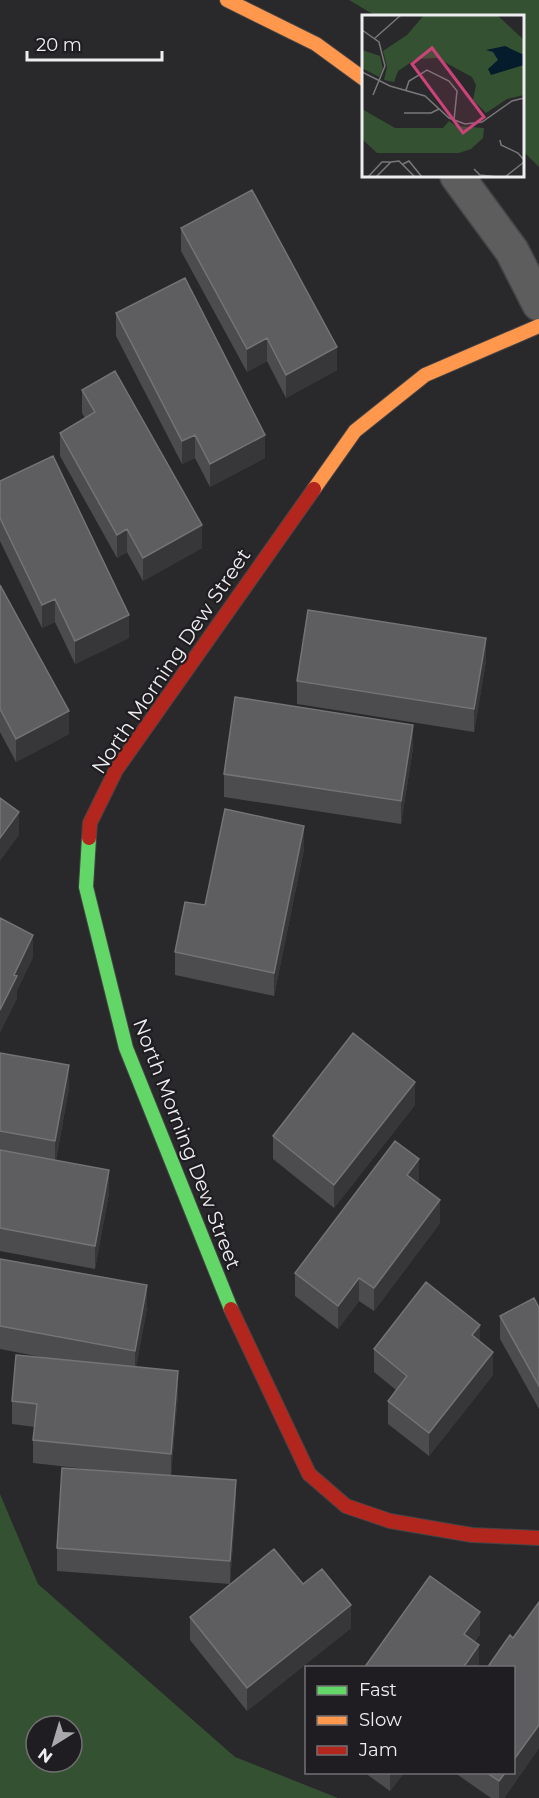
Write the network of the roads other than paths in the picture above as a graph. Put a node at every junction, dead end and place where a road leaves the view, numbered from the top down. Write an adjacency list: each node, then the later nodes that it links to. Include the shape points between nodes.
1 (227, 0): 2 (street, via 296,33 343,61)
2 (362, 78)
3 (458, 177): 4 (street, via 512,251)
4 (539, 304)
5 (539, 326): 6 (street, North Morning Dew Street, via 425,375 355,431 116,770 90,823 86,887 126,1048 225,1297 309,1474 346,1506 390,1521 472,1535)
6 (539, 1539)

